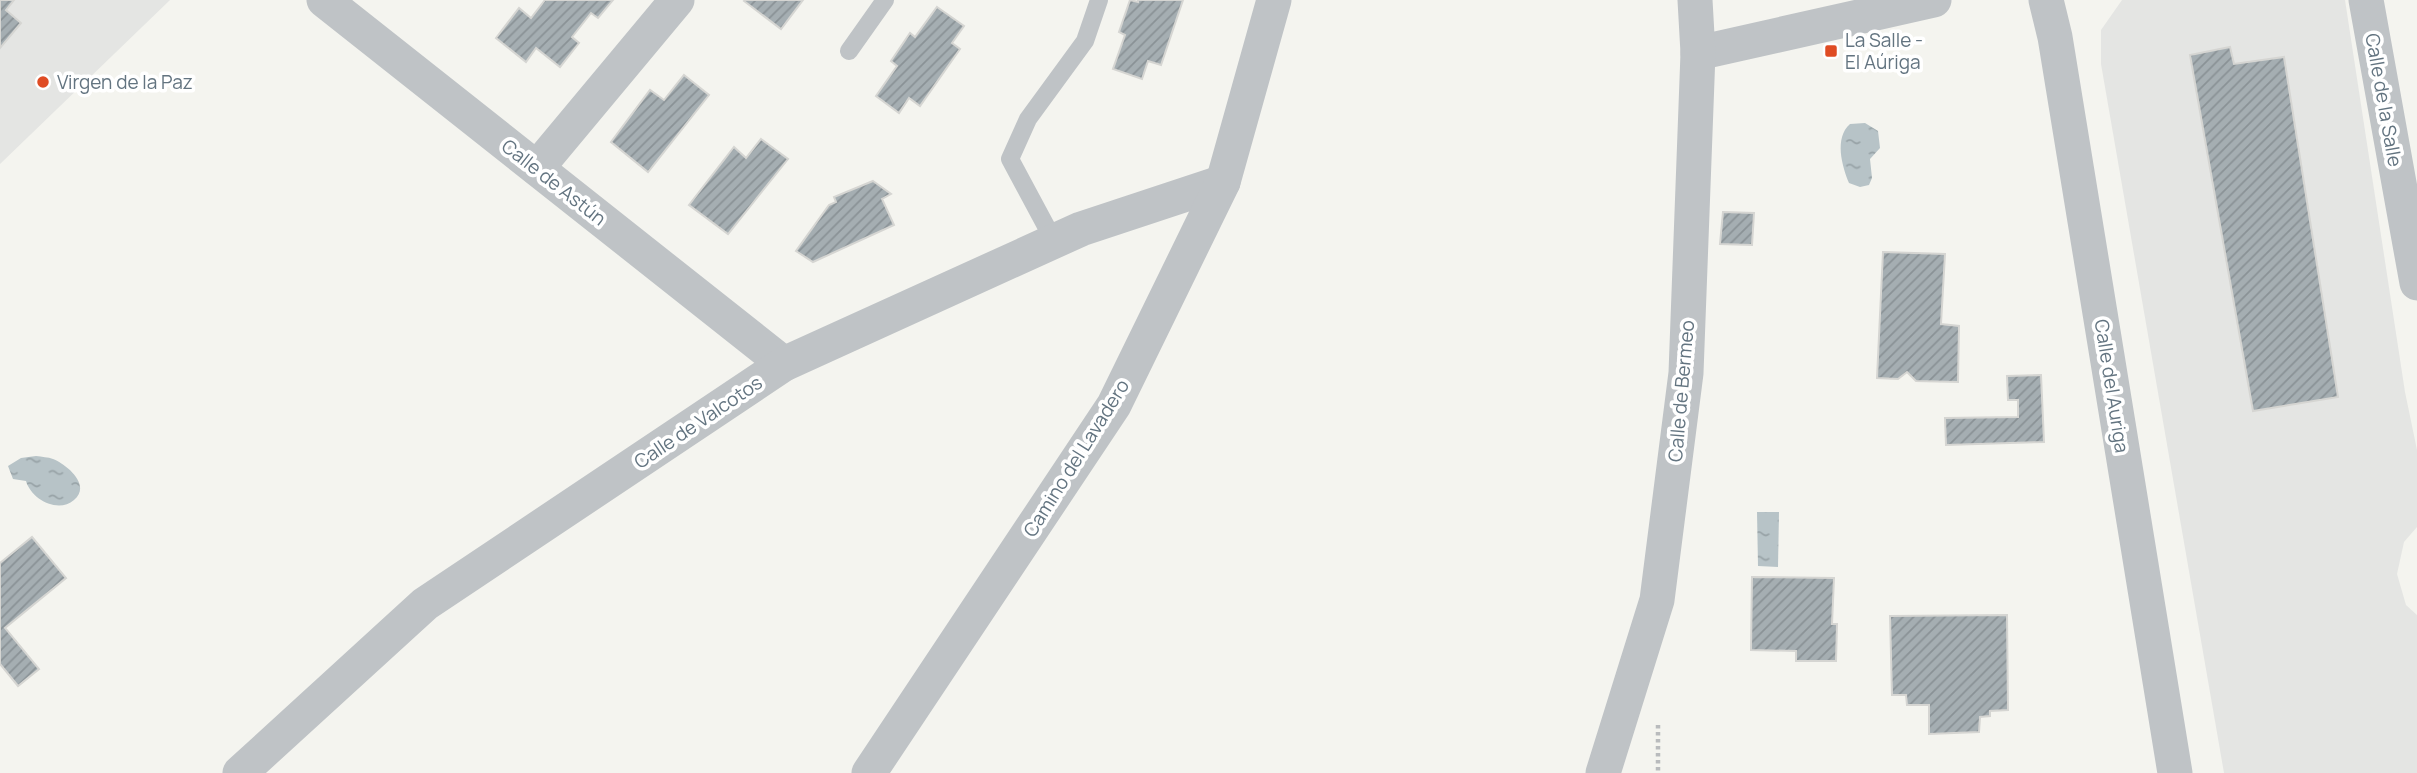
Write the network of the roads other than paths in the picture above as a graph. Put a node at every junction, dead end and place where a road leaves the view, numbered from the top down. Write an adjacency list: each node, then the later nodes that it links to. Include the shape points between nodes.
1 (324, 0): 12 (street, Calle de Astún)
2 (677, 0): 12 (street)
3 (885, 0): 10 (lane)
4 (1099, 0): 14 (lane, via 1085,41 1028,119 1010,159)
5 (1274, 0): 13 (street, Camino del Lavadero)
6 (1695, 0): 11 (street, Calle de Bermeo)
7 (1934, 0): 11 (street)
8 (2046, 0): 20 (street, Calle del Auriga)
9 (2366, 0): 15 (street, Calle de la Salle)
10 (849, 51)
11 (1699, 53): 19 (street, Calle de Bermeo, via 1686,373 1657,600)
12 (537, 168): 16 (street, Calle de Astún)
13 (1223, 182): 14 (street, Calle de Valcotos); 18 (street, Camino del Lavadero, via 1114,405)
14 (1055, 241): 16 (street, Calle de Valcotos)
15 (2417, 283)
16 (784, 364): 17 (street, Calle de Valcotos, via 425,604)
17 (240, 773)
18 (869, 773)
19 (1603, 773)
20 (2175, 773)

